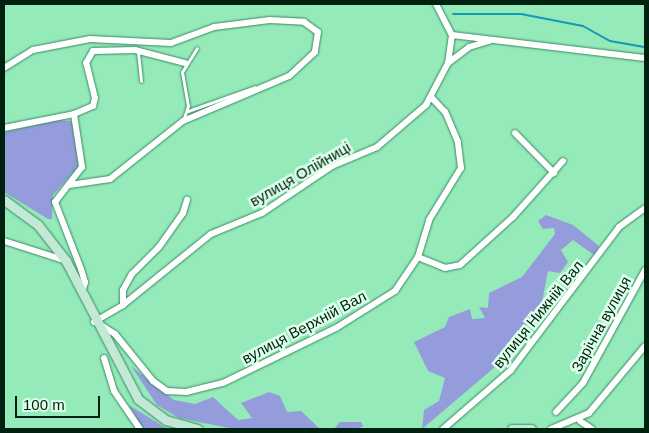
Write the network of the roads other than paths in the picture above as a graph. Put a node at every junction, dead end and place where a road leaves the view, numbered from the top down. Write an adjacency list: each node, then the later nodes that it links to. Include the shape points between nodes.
1 (436, 4): 2 (street)
2 (452, 36): 3 (street); 8 (street)
3 (489, 41): 6 (street); 8 (street, via 469,47)
4 (197, 48): 7 (lane)
5 (138, 50): 7 (street); 10 (lane); 14 (street, via 104,49 88,55 86,63 95,102)
6 (645, 58)
7 (185, 63): 13 (lane, via 182,72)
8 (448, 63): 12 (street, вулиця Олійниці)
9 (4, 68): 15 (street, via 33,50 74,42 104,38 171,43 235,22 292,20 312,25 319,39 316,52 289,76)
10 (141, 81)
11 (254, 87): 13 (lane)
12 (432, 98): 25 (street, вулиця Верхній Вал, via 445,112 458,142 461,168 453,188 429,220); 29 (street, вулиця Олійниці, via 376,147 332,166 262,213 211,234)
13 (188, 111): 15 (lane)
14 (74, 114): 16 (street); 20 (street, via 84,160 78,177)
15 (183, 121): 20 (street, via 110,179)
16 (4, 128)
17 (515, 133): 19 (street)
18 (563, 161): 19 (street)
19 (554, 173): 25 (street, via 460,265 445,268)
20 (68, 185): 28 (street, via 57,195 56,211 80,264 85,282)
21 (4, 200): 26 (main road, via 38,225)
22 (186, 200): 29 (street, via 183,213 159,247 129,279)
23 (645, 208): 37 (street, вулиця Нижній Вал, via 619,227 512,370)
24 (4, 241): 26 (street)
25 (418, 256): 30 (street, вулиця Верхній Вал, via 395,291 371,307 223,383 199,390 167,391 135,363 115,334)
26 (66, 261): 28 (main road)
27 (645, 270): 33 (street, Зарічна вулиця, via 583,384)
28 (82, 292): 30 (main road)
29 (123, 305): 30 (street, вулиця Олійниці)
30 (94, 322): 36 (main road, via 138,399 166,420)
31 (645, 346): 34 (street)
32 (104, 358): 35 (street, via 114,391)
33 (556, 412)
34 (580, 421): 40 (street); 41 (street)
35 (140, 429)
36 (198, 429)
37 (444, 429)
38 (512, 429): 39 (main road)
39 (531, 429)
40 (551, 429)
41 (592, 429)

